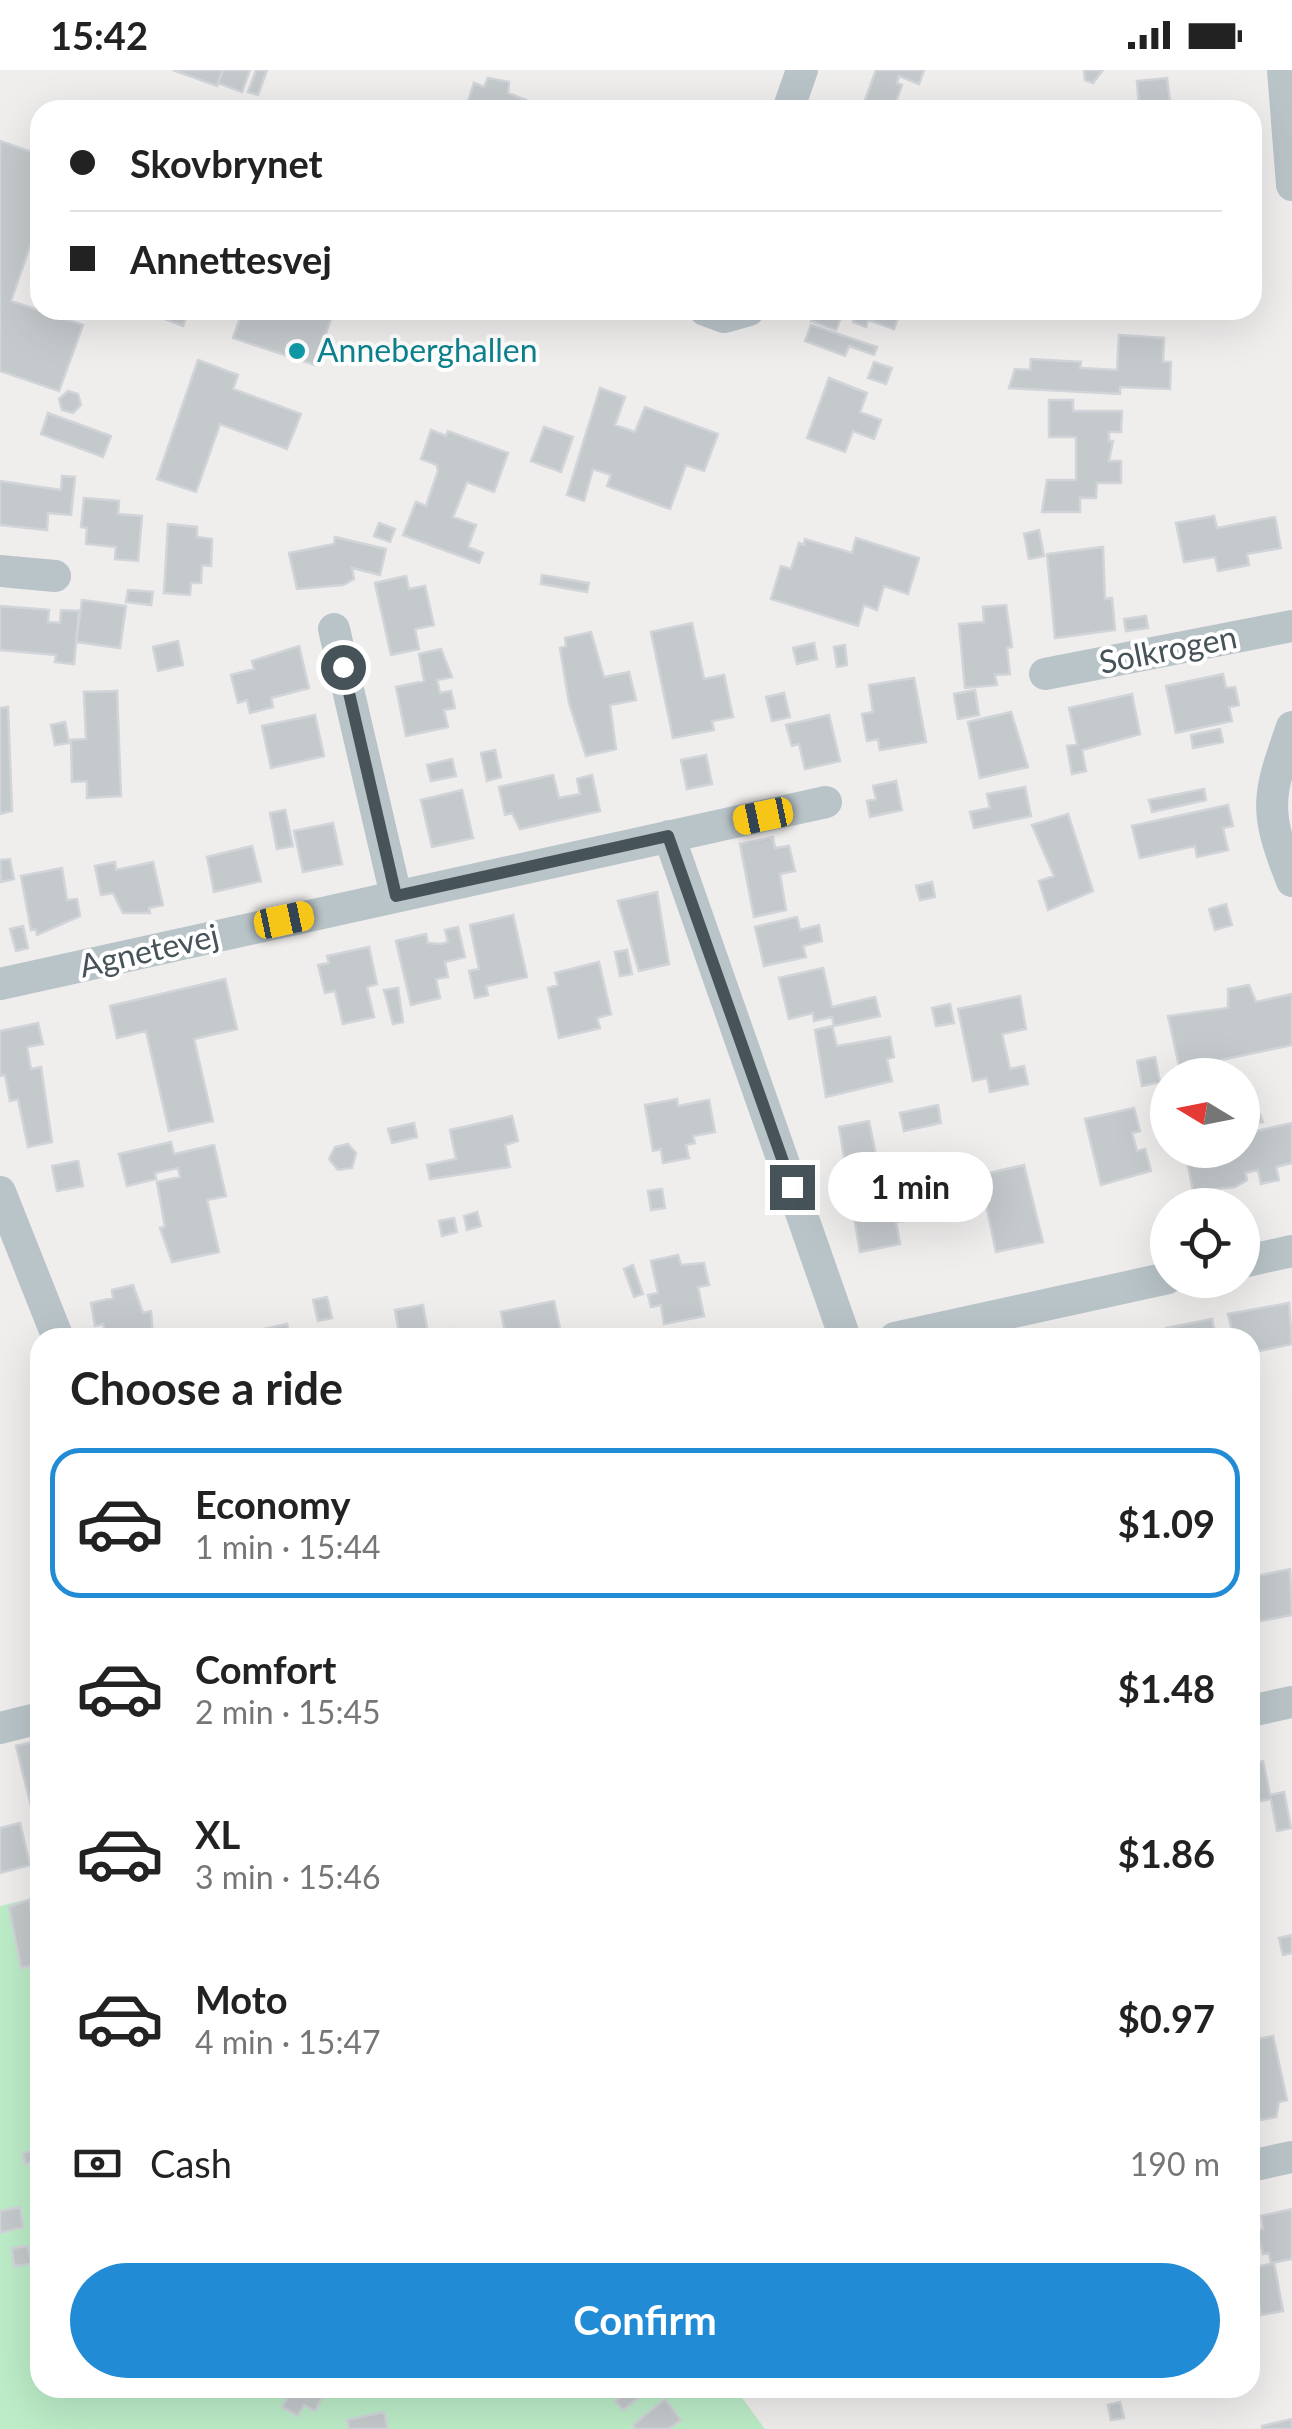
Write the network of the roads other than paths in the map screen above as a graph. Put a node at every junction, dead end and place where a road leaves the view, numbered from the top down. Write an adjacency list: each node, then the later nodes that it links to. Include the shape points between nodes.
1 (802, 70): 3 (street)
2 (1283, 70): 4 (street)
3 (792, 100)
4 (1292, 185)
5 (0, 571): 6 (street)
6 (55, 576)
7 (1292, 626): 9 (street, Solkrogen)
8 (334, 629): 14 (street)
9 (1045, 674)
10 (1292, 727): 13 (street, via 1269,806)
11 (826, 802): 12 (street, Agnetevej)
12 (668, 836): 14 (street, Agnetevej); 21 (street)
13 (1292, 881)
14 (396, 896): 15 (street, Agnetevej)
15 (0, 984)
16 (0, 1192): 20 (street)
17 (1292, 1252): 18 (street)
18 (1260, 1258)
19 (1150, 1282): 22 (street)
20 (54, 1328)
21 (842, 1328)
22 (940, 1328)
23 (1292, 1702): 24 (street)
24 (1260, 1710)
25 (30, 1720): 26 (street)
26 (0, 1728)
27 (1292, 2157): 28 (street)
28 (1260, 2164)

